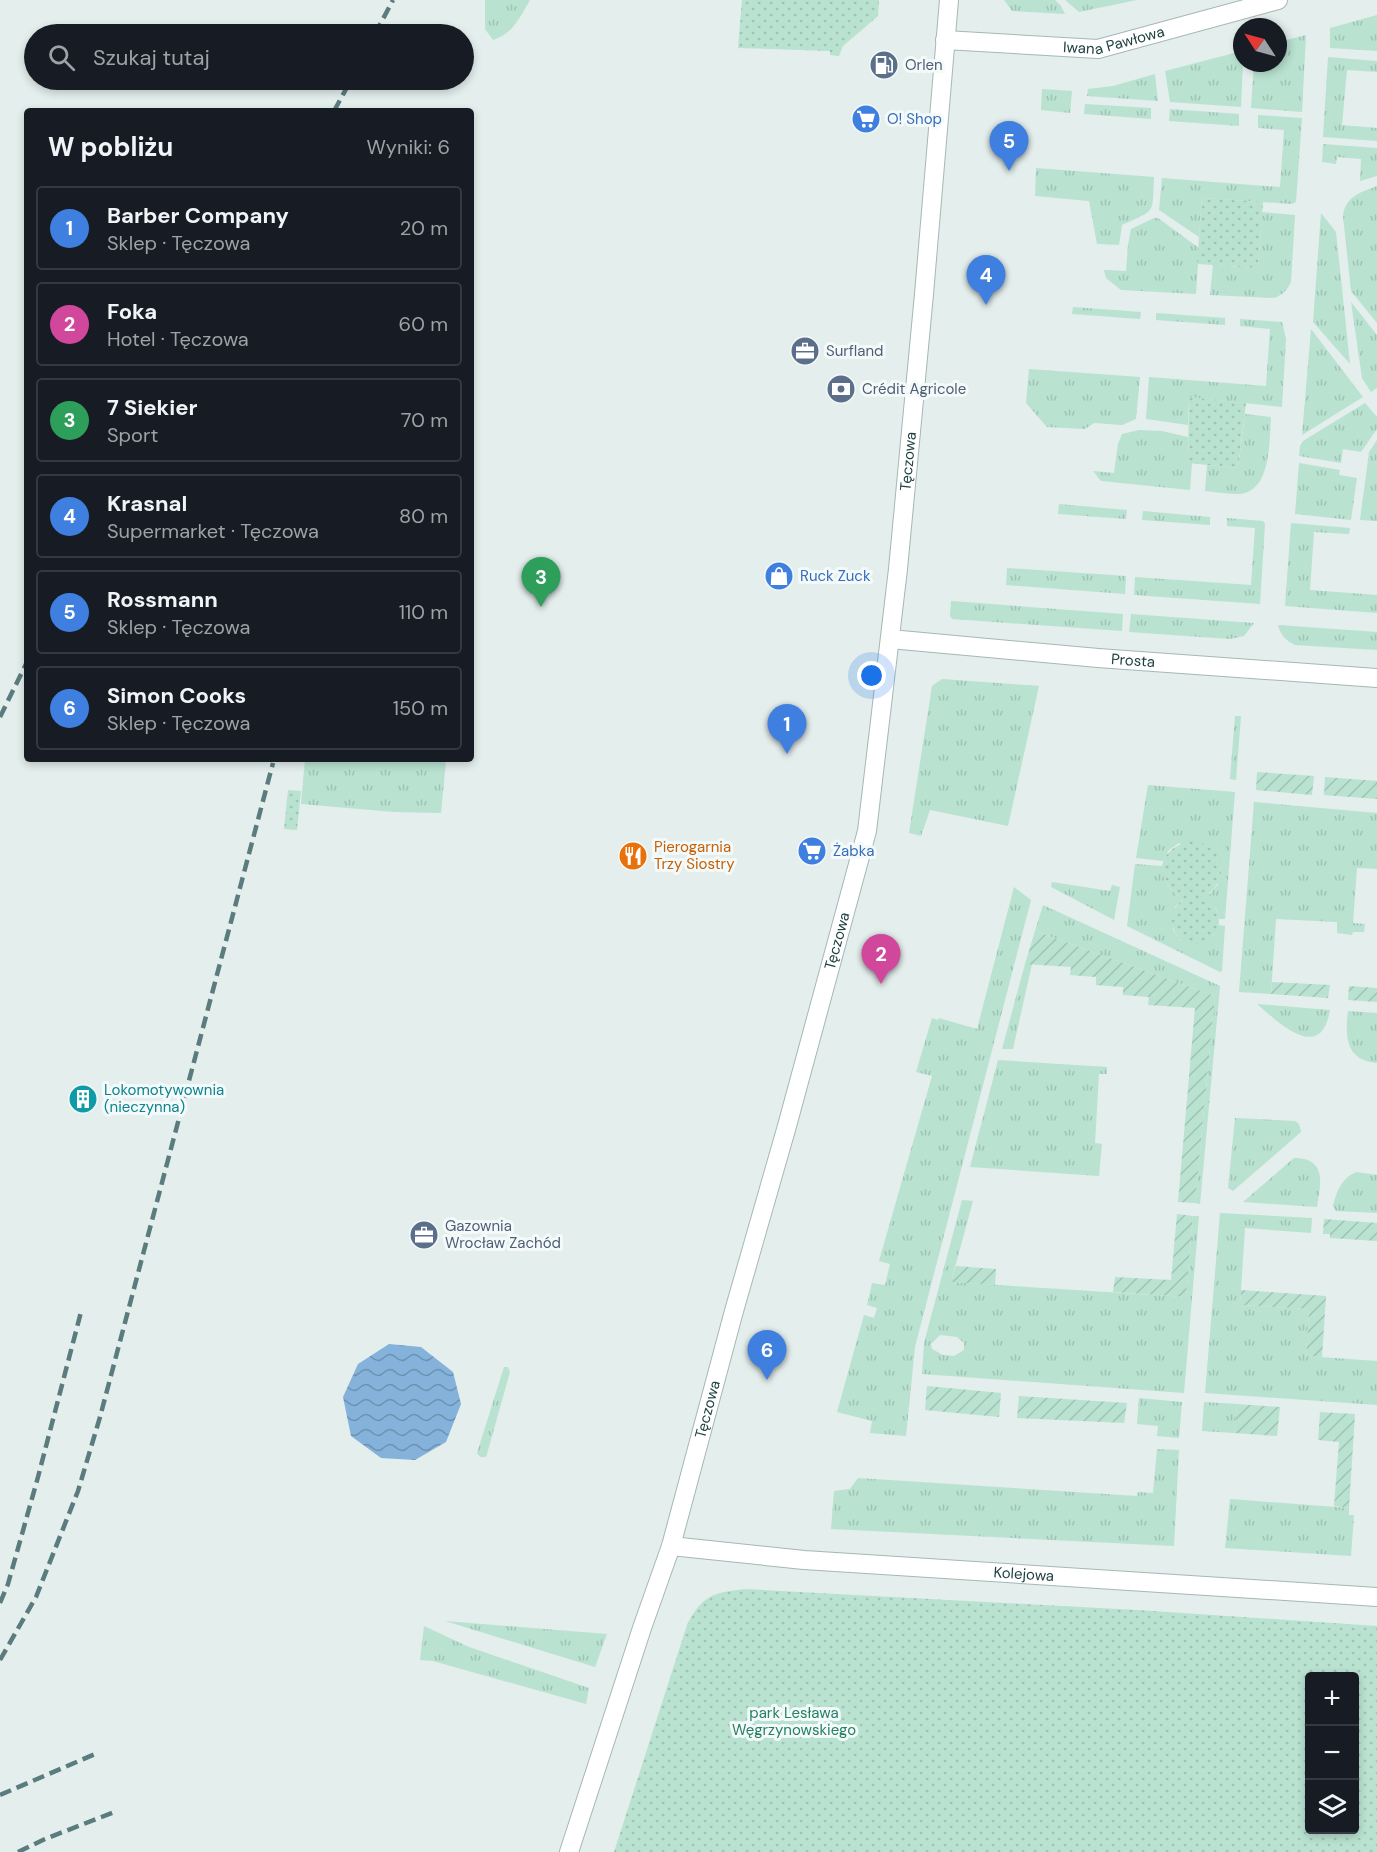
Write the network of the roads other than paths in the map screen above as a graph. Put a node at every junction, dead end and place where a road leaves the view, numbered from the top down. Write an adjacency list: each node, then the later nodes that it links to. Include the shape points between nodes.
1 (949, 0): 3 (street, Tęczowa)
2 (1278, 0): 3 (street, Iwana Pawłowa, via 1098,49)
3 (945, 40): 4 (street, Tęczowa)
4 (890, 639): 5 (street, Prosta); 6 (street, Tęczowa, via 867,831)
5 (1377, 678)
6 (672, 1546): 7 (street, Kolejowa, via 804,1560); 8 (street, Tęczowa)
7 (1377, 1597)
8 (569, 1852)

